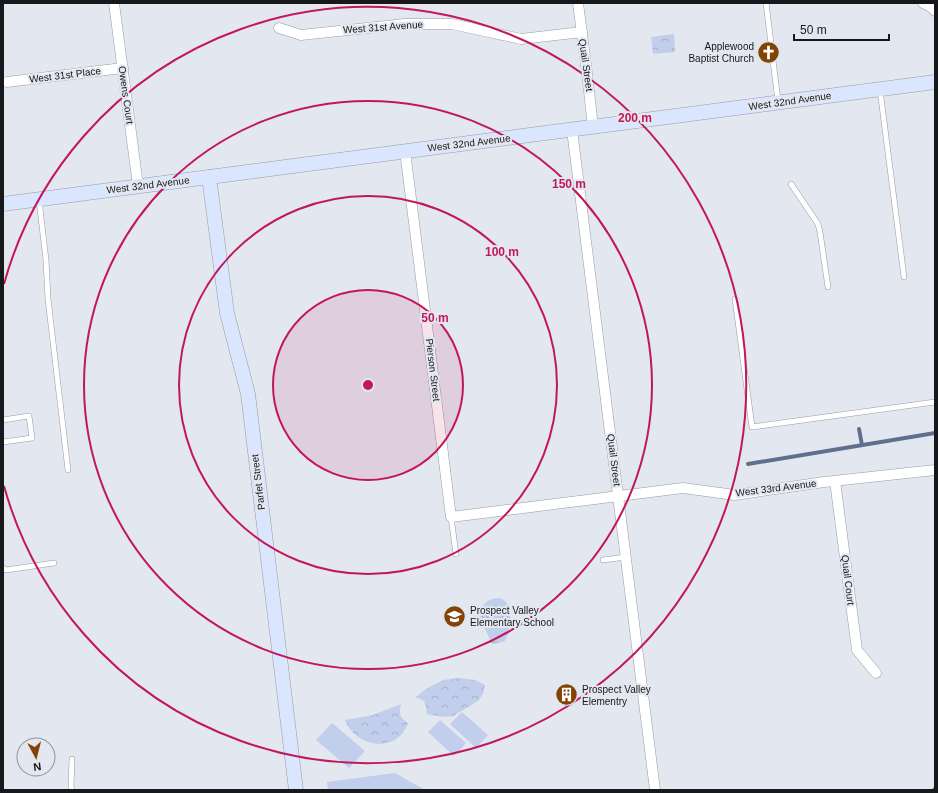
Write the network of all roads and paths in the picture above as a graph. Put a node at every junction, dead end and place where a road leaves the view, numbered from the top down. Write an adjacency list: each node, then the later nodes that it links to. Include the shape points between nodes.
1 (114, 3): 8 (street, Owens Court)
2 (578, 3): 7 (street, Quail Street)
3 (766, 3): 12 (lane)
4 (923, 3): 5 (street)
5 (935, 11)
6 (279, 28): 7 (street, West 31st Avenue, via 301,35 405,24 452,24 521,39)
7 (582, 32): 13 (street, Quail Street)
8 (123, 68): 9 (street, West 31st Place); 18 (street, Owens Court)
9 (7, 82)
10 (935, 82): 11 (street, West 32nd Avenue)
11 (880, 90): 12 (street, West 32nd Avenue); 21 (lane)
12 (778, 103): 13 (street, West 32nd Avenue)
13 (594, 127): 14 (street, West 32nd Avenue)
14 (572, 130): 15 (street, West 32nd Avenue); 30 (street, Quail Street)
15 (405, 151): 16 (street, West 32nd Avenue); 31 (street, Pierson Street)
16 (209, 177): 18 (street, West 32nd Avenue); 40 (street, Parfet Street, via 227,314 248,394)
17 (791, 184): 22 (lane, via 818,224)
18 (138, 186): 19 (street, West 32nd Avenue)
19 (39, 199): 20 (street, West 32nd Avenue); 27 (lane)
20 (3, 204)
21 (904, 277)
22 (828, 287)
23 (735, 299): 24 (lane, via 752,427)
24 (935, 402)
25 (3, 420): 26 (lane, via 29,416 32,438)
26 (3, 442)
27 (68, 470)
28 (935, 470): 29 (street, West 33rd Avenue)
29 (836, 481): 30 (street, West 33rd Avenue, via 735,494 683,488); 37 (street, Quail Court, via 857,650)
30 (618, 496): 31 (street, West 33rd Avenue); 33 (street, Quail Street)
31 (451, 517): 32 (lane)
32 (456, 554)
33 (626, 557): 34 (lane); 41 (street, Quail Street)
34 (603, 560)
35 (54, 563): 36 (lane, via 6,570)
36 (3, 568)
37 (876, 673)
38 (72, 759): 39 (lane)
39 (72, 790)
40 (296, 790)
41 (655, 790)

